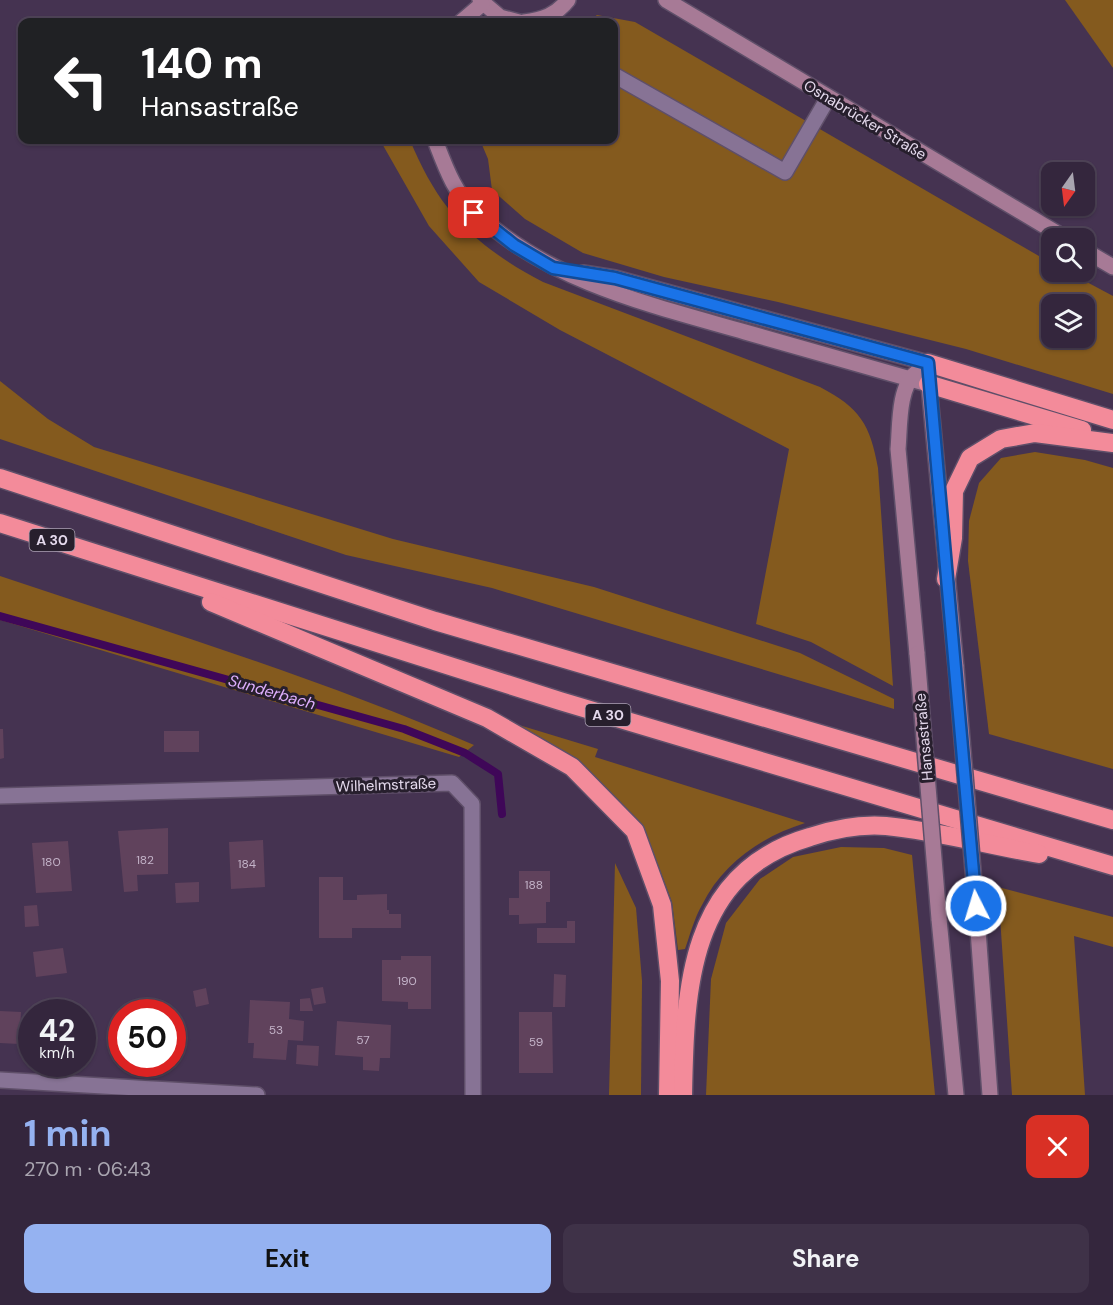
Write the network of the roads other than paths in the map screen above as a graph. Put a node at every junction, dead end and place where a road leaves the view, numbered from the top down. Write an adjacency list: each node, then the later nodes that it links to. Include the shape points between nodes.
1 (568, 0): 6 (main road)
2 (666, 0): 8 (main road, Osnabrücker Straße)
3 (481, 2): 4 (main road); 5 (main road)
4 (465, 18)
5 (504, 18)
6 (547, 18)
7 (618, 77): 8 (street, via 784,172)
8 (828, 98): 10 (main road, Osnabrücker Straße)
9 (436, 144): 13 (main road, via 447,173 474,213 514,245)
10 (1048, 228)
11 (1095, 256): 12 (main road)
12 (1113, 267)
13 (553, 268): 14 (main road, via 615,278); 15 (main road, via 676,312)
14 (928, 363): 15 (main road); 16 (main road); 17 (highway)
15 (909, 379): 16 (main road); 31 (main road, Hansastraße, bridge, via 898,449)
16 (928, 384): 18 (highway); 22 (main road)
17 (1113, 420)
18 (1113, 441): 22 (highway, via 1035,433 1001,439 970,458 954,490 953,538)
19 (0, 478): 24 (highway, via 435,621)
20 (0, 523): 21 (highway, A 30)
21 (105, 557): 25 (highway, A 30, via 560,701); 29 (highway, via 487,718 572,767 635,831 662,905 670,981)
22 (946, 579): 32 (main road, bridge)
23 (0, 796): 28 (street, Wilhelmstraße, via 452,783 472,804)
24 (1113, 819)
25 (1113, 866): 30 (highway, via 885,826 840,828 781,845 746,868 710,915 694,957 688,990)
26 (0, 1080): 27 (street)
27 (257, 1095)
28 (473, 1095)
29 (668, 1095)
30 (683, 1095)
31 (956, 1095)
32 (990, 1095)

